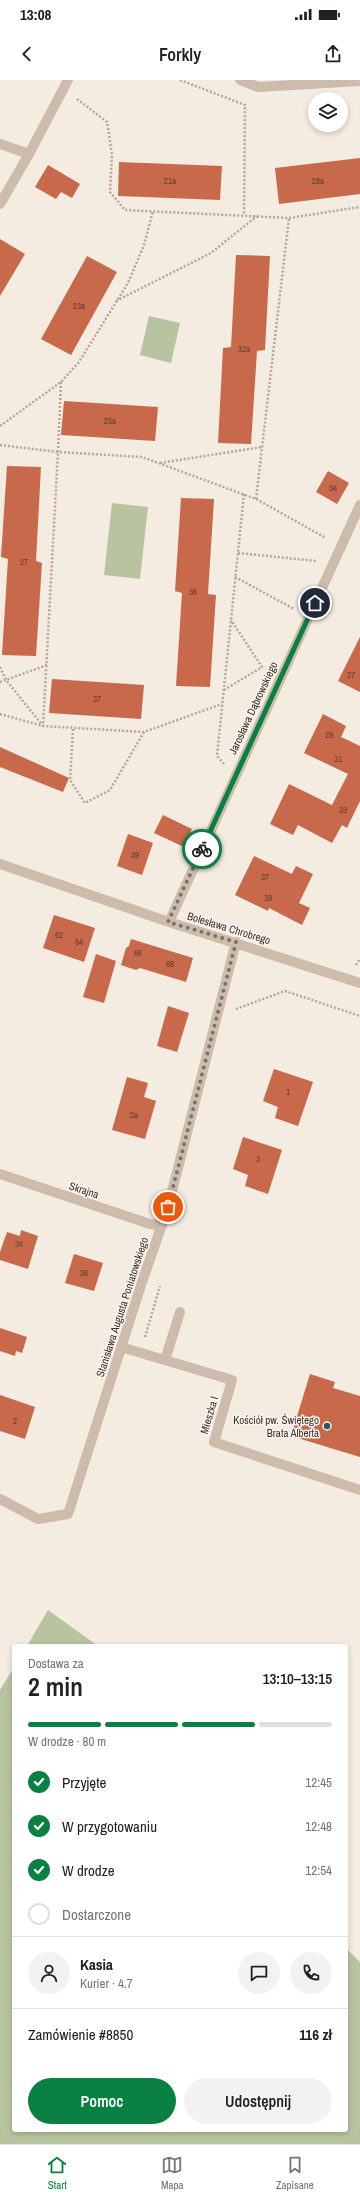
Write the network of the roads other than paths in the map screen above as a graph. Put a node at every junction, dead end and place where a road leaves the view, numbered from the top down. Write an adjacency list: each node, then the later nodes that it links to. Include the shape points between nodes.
1 (68, 80): 5 (street)
2 (240, 80): 3 (street, via 258,87)
3 (360, 82)
4 (0, 144): 5 (street)
5 (29, 154): 6 (street)
6 (0, 204)
7 (360, 504): 9 (street, Jarosława Dąbrowskiego)
8 (0, 864): 9 (street, Bolesława Chrobrego)
9 (168, 922): 10 (street, Bolesława Chrobrego)
10 (236, 942): 11 (street, Bolesława Chrobrego); 13 (street, Stanisława Augusta Poniatowskiego)
11 (360, 983)
12 (0, 1174): 13 (street, Skrajna)
13 (162, 1226): 15 (street, Stanisława Augusta Poniatowskiego)
14 (180, 1312): 16 (street)
15 (121, 1347): 16 (street, Mieszka I); 18 (street, Stanisława Augusta Poniatowskiego, via 68,1514 38,1519)
16 (165, 1360): 17 (street, Mieszka I, via 232,1380 214,1442)
17 (360, 1490)
18 (0, 1499)

